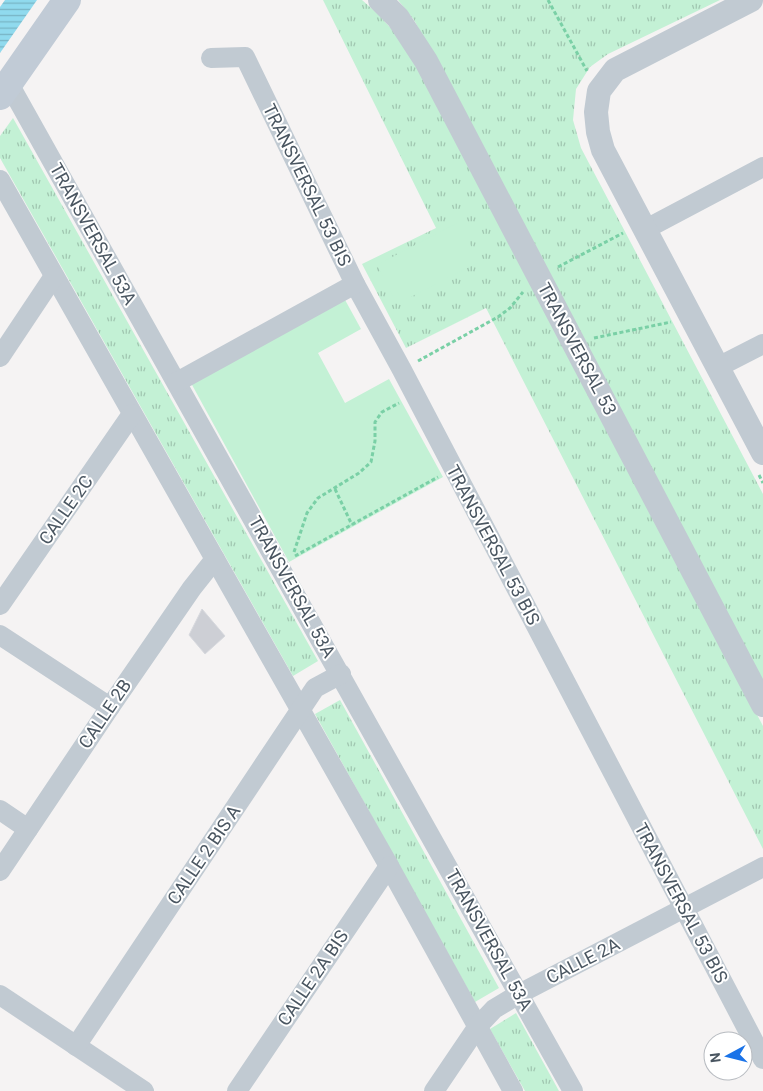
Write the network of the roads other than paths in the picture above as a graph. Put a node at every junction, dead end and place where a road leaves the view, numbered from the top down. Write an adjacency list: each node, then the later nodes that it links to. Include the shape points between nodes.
1 (67, 0): 5 (main road)
2 (380, 0): 21 (street, TRANSVERSAL 53, via 398,18 426,61)
3 (752, 0): 8 (street, via 615,70 594,84 598,132 603,150)
4 (211, 58): 10 (street, TRANSVERSAL 53 BIS, via 245,57)
5 (4, 90): 14 (street, TRANSVERSAL 53A)
6 (763, 167): 8 (street)
7 (0, 180): 9 (street)
8 (642, 227): 13 (street)
9 (54, 276): 12 (street); 15 (street)
10 (355, 284): 14 (street); 29 (street, TRANSVERSAL 53 BIS)
11 (763, 344): 13 (street)
12 (0, 357)
13 (718, 368): 16 (street)
14 (177, 382): 20 (street, TRANSVERSAL 53A)
15 (132, 414): 17 (street); 18 (street, CALLE 2C)
16 (763, 453)
17 (215, 559): 22 (street, CALLE 2B); 23 (street)
18 (0, 606)
19 (0, 635): 22 (street)
20 (341, 674): 23 (street, CALLE 2 BIS A, via 316,688); 30 (street, TRANSVERSAL 53A)
21 (763, 705)
22 (110, 707): 25 (street, CALLE 2B)
23 (301, 711): 26 (street); 33 (street, CALLE 2 BIS A)
24 (0, 810): 25 (street)
25 (28, 829): 28 (street, CALLE 2B)
26 (389, 866): 32 (street); 36 (street, CALLE 2A BIS)
27 (763, 867): 29 (street, CALLE 2A)
28 (0, 871)
29 (684, 908): 30 (street, CALLE 2A); 34 (street, TRANSVERSAL 53 BIS)
30 (519, 994): 32 (street, CALLE 2A, via 494,1009); 39 (street, TRANSVERSAL 53A)
31 (0, 995): 33 (street)
32 (478, 1026): 37 (street, CALLE 2A); 38 (street)
33 (76, 1046): 35 (street)
34 (763, 1059)
35 (144, 1091)
36 (238, 1091)
37 (434, 1091)
38 (513, 1091)
39 (573, 1091)

